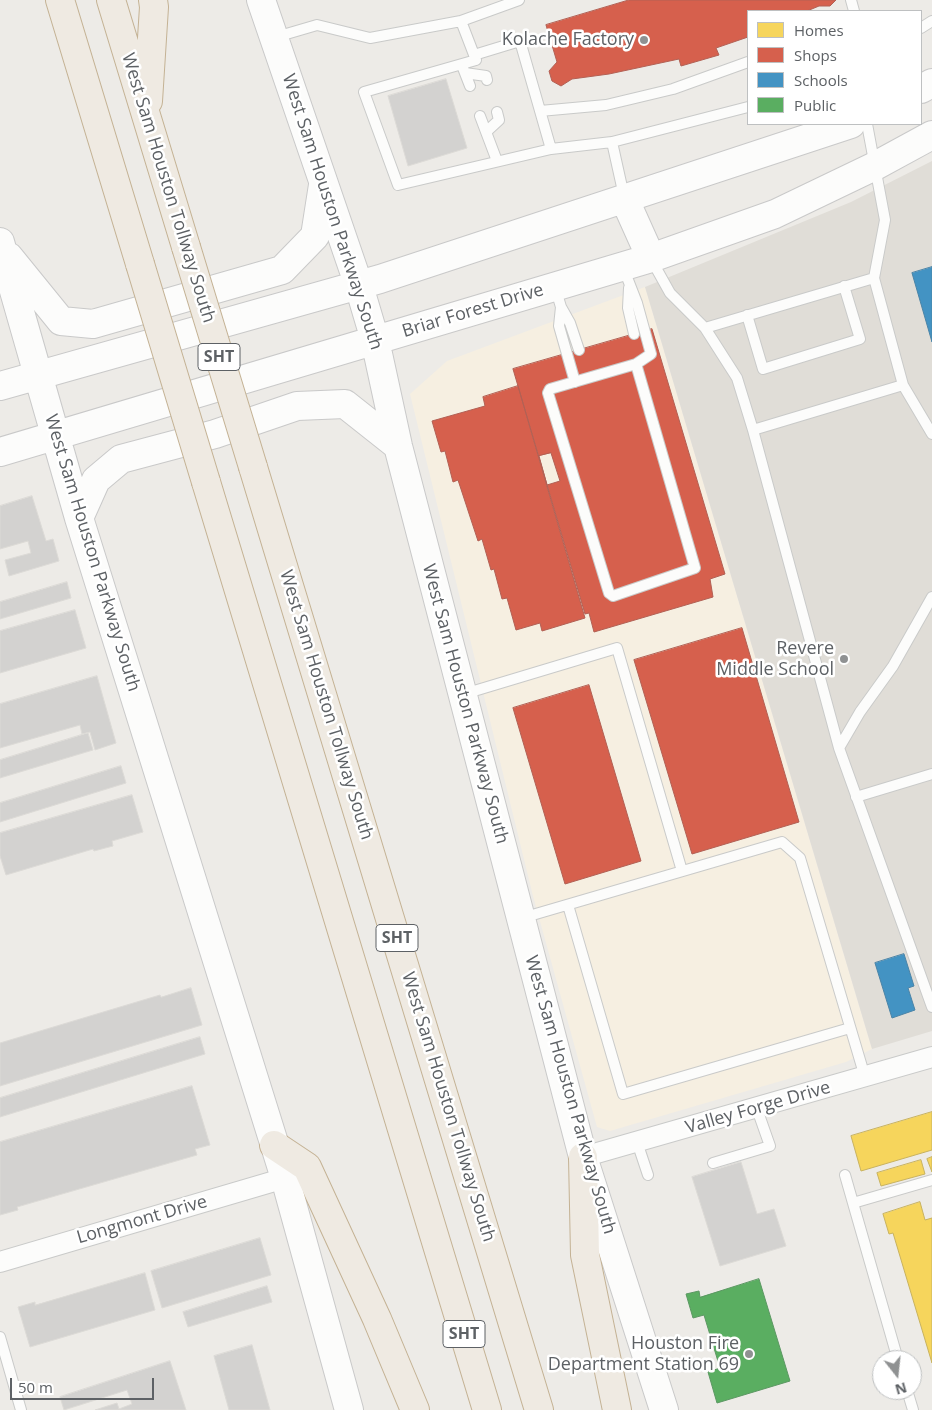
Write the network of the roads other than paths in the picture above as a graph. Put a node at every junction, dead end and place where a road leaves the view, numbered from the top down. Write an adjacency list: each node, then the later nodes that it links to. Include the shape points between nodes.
1 (60, 0): 79 (highway, SHT, bridge)
2 (110, 0): 17 (highway, West Sam Houston Tollway South / SHT)
3 (153, 0): 17 (highway)
4 (261, 0): 7 (main road, West Sam Houston Parkway South)
5 (519, 0): 6 (lane)
6 (461, 21): 7 (lane, via 370,38 317,25); 8 (lane)
7 (274, 37): 26 (main road, West Sam Houston Parkway South)
8 (474, 55): 10 (lane, via 476,60); 14 (lane, via 520,41)
9 (747, 62): 14 (lane, via 673,89 606,105)
10 (463, 69): 11 (lane, via 486,76); 12 (lane); 24 (lane, via 364,92 369,110 398,185)
11 (487, 80)
12 (470, 86)
13 (747, 108): 22 (lane)
14 (540, 111): 23 (lane)
15 (497, 112): 20 (lane, via 499,120)
16 (480, 116): 20 (lane)
17 (147, 117): 80 (highway, West Sam Houston Tollway South / SHT, bridge)
18 (848, 125): 27 (main road)
19 (867, 125): 25 (lane)
20 (486, 132): 24 (lane)
21 (932, 136): 25 (main road, Briar Forest Drive)
22 (612, 142): 23 (lane); 27 (lane)
23 (551, 149): 24 (lane)
24 (497, 162)
25 (875, 166): 29 (main road, Briar Forest Drive, via 775,214); 31 (lane, via 886,220)
26 (324, 179): 28 (main road, via 315,236 282,270 93,324 62,321); 32 (main road, West Sam Houston Parkway South)
27 (625, 200): 29 (main road); 32 (main road)
28 (1, 245): 41 (main road, West Sam Houston Parkway South)
29 (651, 258): 30 (main road, Briar Forest Drive); 36 (lane, via 670,293)
30 (626, 277): 34 (main road, Briar Forest Drive); 37 (lane); 40 (lane, via 652,352)
31 (874, 278): 33 (lane); 43 (lane)
32 (359, 286): 38 (main road, West Sam Houston Parkway South); 41 (main road)
33 (844, 286): 35 (lane); 35 (lane, via 860,339 763,369)
34 (558, 297): 38 (main road, Briar Forest Drive); 39 (lane); 42 (lane, via 559,326)
35 (747, 315): 36 (lane)
36 (704, 328): 45 (lane, via 736,378)
37 (634, 334)
38 (375, 340): 47 (main road, Briar Forest Drive); 48 (main road, West Sam Houston Parkway South)
39 (579, 350)
40 (636, 364): 42 (lane); 42 (lane, via 695,565 693,570 613,596 609,593 548,391)
41 (39, 374): 44 (main road); 47 (main road, West Sam Houston Parkway South)
42 (575, 382)
43 (902, 385): 45 (lane); 46 (lane)
44 (0, 386)
45 (753, 430): 53 (lane)
46 (932, 434)
47 (56, 435): 49 (main road, Briar Forest Drive); 50 (main road, West Sam Houston Parkway South)
48 (398, 446): 50 (main road, via 345,404 297,406 215,434 121,459 96,480); 52 (main road, West Sam Houston Parkway South)
49 (0, 452)
50 (79, 518): 65 (main road, West Sam Houston Parkway South)
51 (932, 597): 53 (lane, via 893,666)
52 (463, 694): 56 (lane, via 617,648); 58 (main road, West Sam Houston Parkway South)
53 (839, 748): 55 (lane)
54 (932, 774): 55 (lane)
55 (856, 797): 59 (lane)
56 (682, 871): 57 (lane); 60 (lane, via 782,842 800,858)
57 (568, 905): 58 (lane); 60 (lane, via 623,1094)
58 (521, 919): 66 (main road, West Sam Houston Parkway South)
59 (932, 1006)
60 (850, 1028): 62 (lane)
61 (932, 1057): 62 (street, Valley Forge Drive)
62 (864, 1077): 63 (street, Valley Forge Drive)
63 (757, 1108): 64 (street, Valley Forge Drive); 67 (lane, via 770,1146)
64 (637, 1142): 66 (street, Valley Forge Drive); 68 (lane)
65 (274, 1144): 70 (main road, West Sam Houston Parkway South); 78 (highway, via 307,1167)
66 (583, 1157): 81 (highway, via 585,1255); 82 (main road, West Sam Houston Parkway South)
67 (713, 1163)
68 (648, 1175)
69 (845, 1176): 72 (lane)
70 (285, 1178): 73 (street, Longmont Drive); 77 (main road, West Sam Houston Parkway South)
71 (932, 1180): 72 (lane)
72 (853, 1203): 75 (lane)
73 (0, 1262)
74 (0, 1337): 76 (lane)
75 (895, 1350)
76 (21, 1410)
77 (349, 1410)
78 (415, 1410)
79 (487, 1410)
80 (539, 1410)
81 (617, 1410)
82 (664, 1410)

